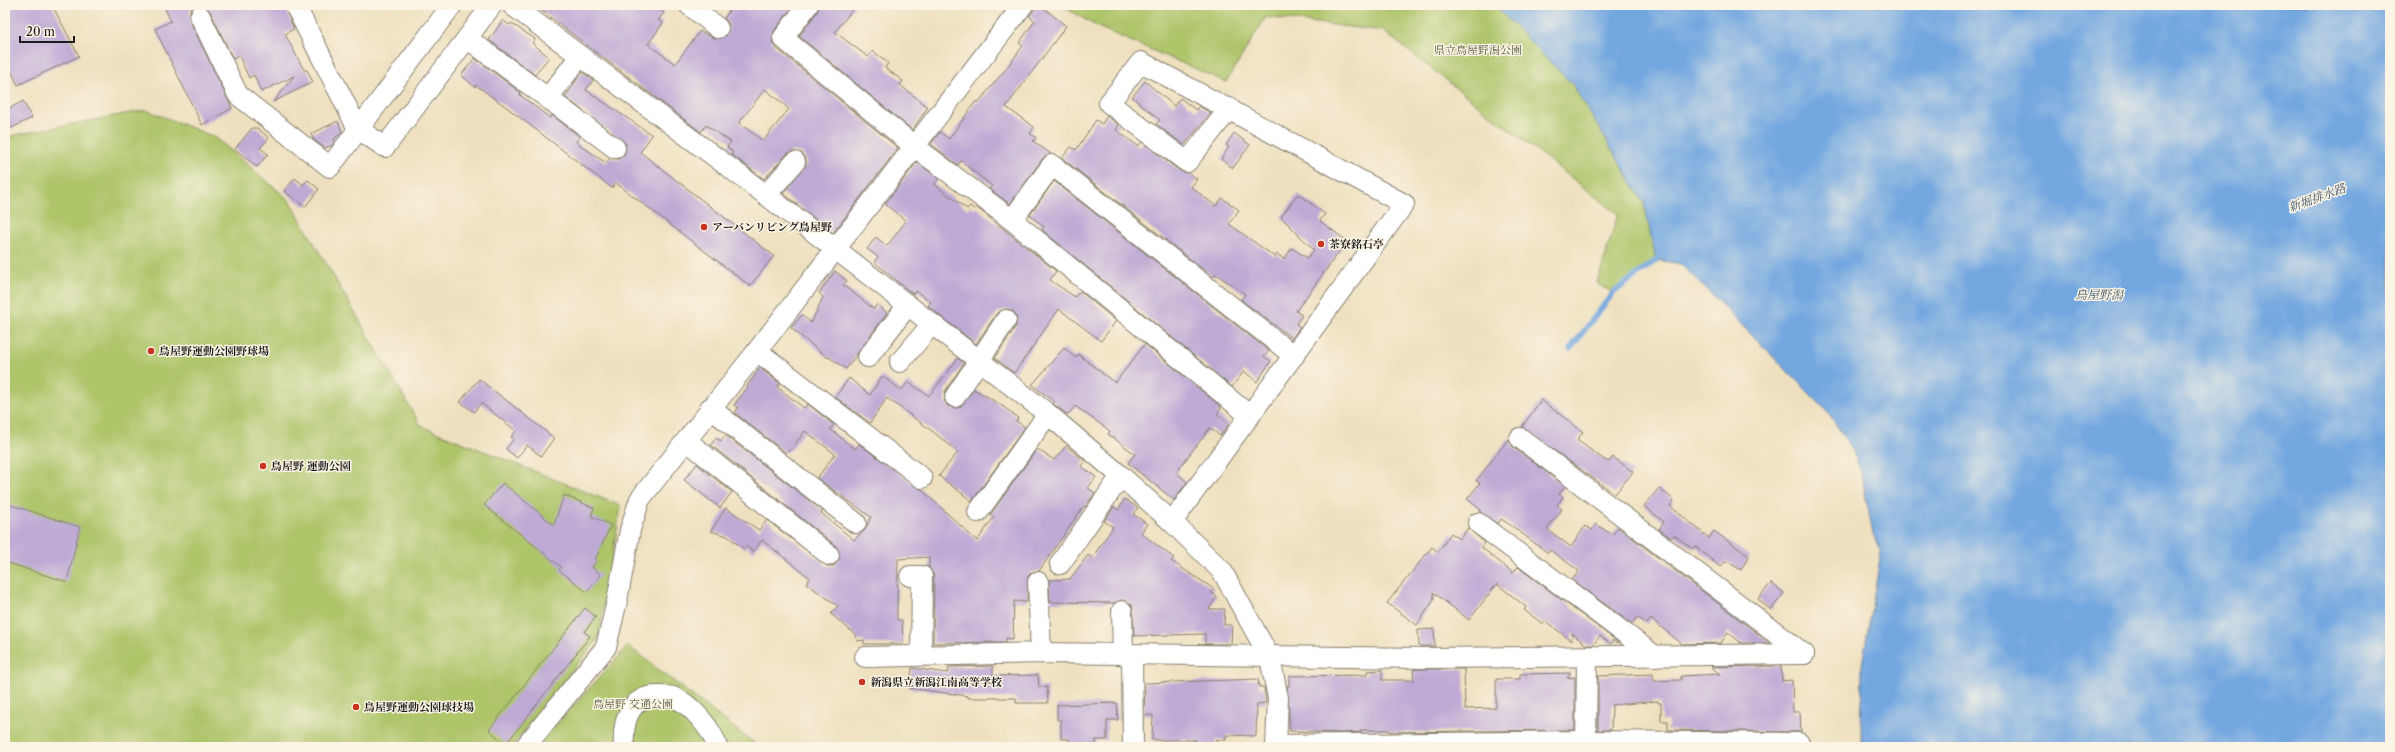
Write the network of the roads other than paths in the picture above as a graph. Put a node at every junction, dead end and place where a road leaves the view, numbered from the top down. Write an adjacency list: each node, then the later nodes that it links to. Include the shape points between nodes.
1 (295, 5): 14 (street)
2 (452, 5): 14 (street)
3 (492, 5): 10 (street)
4 (512, 5): 11 (street)
5 (689, 5): 9 (street)
6 (808, 5): 15 (street, via 783,38)
7 (1023, 5): 15 (street)
8 (200, 16): 14 (street, via 238,95 330,167)
9 (718, 28)
10 (468, 38): 12 (street); 14 (street, via 385,147)
11 (580, 56): 12 (street); 18 (street)
12 (548, 98): 16 (street)
13 (1230, 108): 13 (street, via 1141,62 1109,103 1188,162); 25 (street, via 1404,204)
14 (358, 129)
15 (914, 146): 19 (street); 20 (street)
16 (615, 148)
17 (795, 162): 18 (street)
18 (766, 196): 20 (street)
19 (1012, 220): 25 (street, via 1052,165); 32 (street)
20 (834, 248): 21 (street); 24 (street)
21 (908, 305): 23 (street); 26 (street)
22 (1006, 320): 27 (street)
23 (932, 324): 27 (street); 28 (street)
24 (757, 351): 30 (street); 36 (street)
25 (1294, 356): 32 (street)
26 (868, 357)
27 (979, 361): 29 (street); 31 (street)
28 (900, 362)
29 (955, 397)
30 (710, 408): 34 (street); 39 (street)
31 (1048, 414): 35 (street); 37 (street)
32 (1250, 416): 38 (street)
33 (1520, 438): 50 (street, via 1804,654)
34 (687, 441): 41 (street); 56 (street, via 640,499 630,530 606,647)
35 (1121, 476): 38 (street); 42 (street)
36 (922, 478)
37 (978, 512)
38 (1172, 522): 52 (street, via 1222,571)
39 (856, 523)
40 (1478, 523): 50 (street)
41 (828, 555)
42 (1060, 564)
43 (910, 576): 47 (street, via 922,576)
44 (1038, 582): 46 (street)
45 (1122, 611): 48 (street)
46 (1041, 653): 47 (street); 48 (street)
47 (921, 655): 51 (street)
48 (1127, 655): 52 (street); 59 (street)
49 (1587, 656): 50 (street); 52 (street); 54 (street)
50 (1655, 656)
51 (865, 657)
52 (1270, 658): 55 (street, via 1278,698)
53 (1799, 743): 54 (street)
54 (1586, 744): 55 (street)
55 (1276, 746)
56 (525, 747)
57 (624, 747): 58 (street, via 623,734 627,712 639,701 652,696 673,697 688,707 706,726)
58 (717, 747)
59 (1133, 747)

